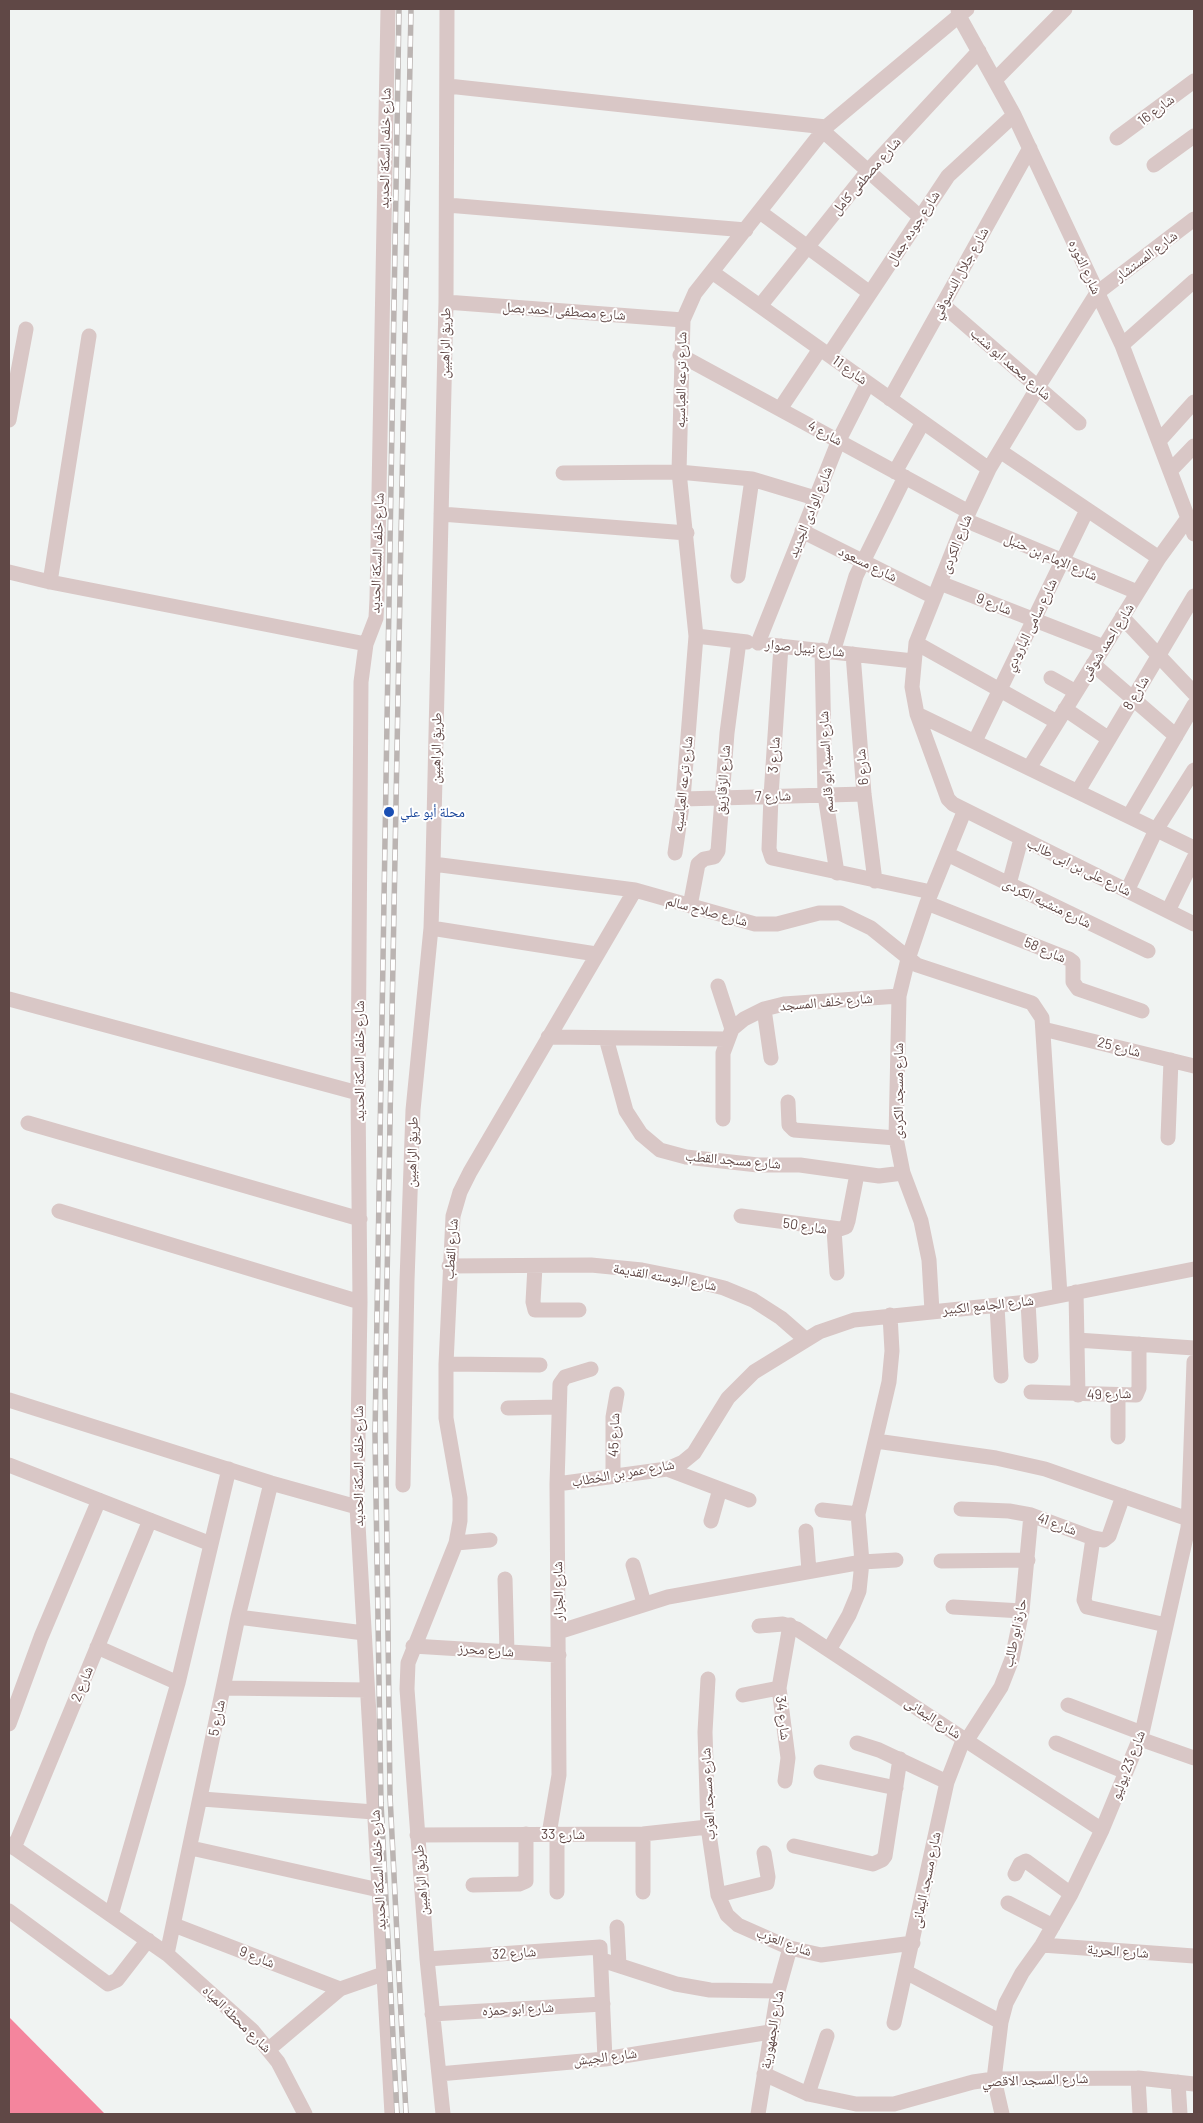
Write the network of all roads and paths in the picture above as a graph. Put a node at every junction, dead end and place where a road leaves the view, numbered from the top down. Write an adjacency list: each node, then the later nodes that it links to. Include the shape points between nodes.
1 (388, 9): 75 (street, شارع خلف السكة الحديد, via 377,599 376,618)
2 (447, 9): 7 (street, طريق الراهبين)
3 (1065, 9): 6 (street)
4 (961, 11): 5 (street, شارع الثوره); 10 (street, شارع ترعه العباسيه)
5 (979, 51): 6 (street, شارع الثوره); 15 (street, شارع مصطفى كامل)
6 (995, 80): 9 (street, شارع الثوره)
7 (448, 86): 10 (street); 16 (street, طريق الراهبين)
8 (1192, 87): 12 (street, شارع 16)
9 (1014, 115): 13 (street, شارع الثوره); 18 (street, شارع جوده جمال, via 948,176)
10 (825, 129): 15 (street); 17 (street, شارع ترعه العباسيه)
11 (1194, 136): 14 (street)
12 (1117, 138)
13 (1030, 148): 25 (street, شارع الثوره); 27 (street, شارع جلال الدسوقي)
14 (1154, 165)
15 (868, 171): 18 (street); 21 (street, شارع مصطفى كامل)
16 (447, 205): 20 (street); 26 (street, طريق الراهبين)
17 (760, 212): 20 (street, شارع ترعه العباسيه); 21 (street)
18 (920, 217): 24 (street, شارع جوده جمال)
19 (1194, 219): 25 (street, شارع المستشار)
20 (746, 230): 22 (street, شارع ترعه العباسيه)
21 (807, 246): 24 (street); 28 (street, شارع مصطفى كامل)
22 (712, 272): 28 (street, شارع 11); 29 (street, شارع ترعه العباسيه, via 694,293)
23 (1194, 281): 32 (street)
24 (870, 293): 33 (street, شارع جوده جمال)
25 (1098, 293): 32 (street, شارع الثوره); 36 (street, شارع الكردى)
26 (446, 302): 29 (street, شارع مصطفى احمد بصل); 55 (street, طريق الراهبين)
27 (943, 304): 36 (street, شارع محمد ابو شنب); 37 (street, شارع جلال الدسوقي)
28 (760, 306): 33 (street, شارع 11)
29 (683, 320): 34 (street, شارع ترعه العباسيه)
30 (26, 329): 40 (street)
31 (89, 336): 65 (street)
32 (1122, 345): 44 (street, شارع الثوره)
33 (825, 352): 35 (street, شارع 11); 39 (street, شارع جوده جمال)
34 (680, 355): 39 (street, شارع 4); 49 (street, شارع ترعه العباسيه)
35 (868, 383): 37 (street, شارع 11); 43 (street, شارع الوادى الجديد)
36 (1038, 387): 42 (street, شارع محمد ابو شنب); 46 (street, شارع الكردى)
37 (890, 399): 41 (street, شارع 11)
38 (1194, 402): 44 (street)
39 (780, 410): 43 (street, شارع 4)
40 (9, 420)
41 (922, 422): 47 (street, شارع 11); 51 (street, شارع السيد ابو قاسم)
42 (1079, 423)
43 (839, 440): 51 (street, شارع 4); 53 (street, شارع الوادى الجديد)
44 (1159, 441): 48 (street, شارع الثوره)
45 (1194, 446): 48 (street)
46 (1000, 450): 47 (street, شارع الكردى); 54 (street)
47 (989, 469): 56 (street, شارع الكردى)
48 (1170, 471): 57 (street, شارع الثوره)
49 (679, 472): 50 (street); 52 (street); 59 (street, شارع ترعه العباسيه)
50 (563, 473)
51 (900, 475): 56 (street, شارع 4); 61 (street, شارع السيد ابو قاسم)
52 (752, 479): 53 (street); 64 (street)
53 (815, 498): 58 (street, شارع الوادى الجديد)
54 (1087, 510): 60 (street); 62 (street, شارع سامى البارودي)
55 (441, 514): 59 (street); 112 (street, طريق الراهبين)
56 (967, 516): 62 (street, شارع الإمام بن حنبل); 66 (street, شارع الكردى)
57 (1192, 527): 60 (street, شارع احمد شوقى)
58 (802, 531): 61 (street, شارع مسعود); 73 (street, شارع الوادى الجديد)
59 (686, 533): 71 (street, شارع ترعه العباسيه)
60 (1159, 558): 67 (street, شارع احمد شوقى)
61 (864, 562): 66 (street, شارع مسعود); 78 (street, شارع السيد ابو قاسم)
62 (1062, 562): 67 (street, شارع الإمام بن حنبل); 70 (street, شارع سامى البارودي)
63 (9, 572): 65 (street)
64 (738, 576)
65 (50, 582): 75 (street)
66 (937, 590): 70 (street, شارع 9); 74 (street, شارع الكردى)
67 (1138, 592): 69 (street, شارع احمد شوقى)
68 (1194, 596): 80 (street, شارع 8)
69 (1122, 617): 77 (street, شارع احمد شوقى); 80 (street)
70 (1034, 620): 77 (street, شارع 9); 84 (street, شارع سامى البارودي)
71 (696, 636): 72 (street, شارع نبيل صوار); 103 (street, شارع ترعه العباسيه)
72 (739, 641): 73 (street, شارع نبيل صوار); 102 (street, شارع الزقازيق, via 726,733)
73 (758, 643): 76 (street, شارع نبيل صوار)
74 (916, 643): 81 (street, شارع الكردى); 84 (street)
75 (366, 644): 138 (street, شارع خلف السكة الحديد, via 361,682)
76 (780, 646): 78 (street, شارع نبيل صوار); 101 (street, شارع 3)
77 (1104, 647): 82 (street, شارع احمد شوقى)
78 (827, 651): 79 (street, شارع نبيل صوار); 100 (street, شارع السيد ابو قاسم)
79 (853, 654): 81 (street, شارع نبيل صوار); 99 (street, شارع 6)
80 (1159, 655): 86 (street); 87 (street, شارع 8)
81 (913, 661): 90 (street, شارع الكردى, via 912,687)
82 (1093, 664): 85 (street, شارع احمد شوقى); 87 (street)
83 (1051, 678): 85 (street)
84 (1000, 690): 91 (street); 94 (street, شارع سامى البارودي)
85 (1076, 692): 89 (street, شارع احمد شوقى)
86 (1194, 693)
87 (1133, 699): 92 (street); 93 (street, شارع 8)
88 (1194, 705): 92 (street)
89 (1065, 709): 91 (street, شارع احمد شوقى); 93 (street)
90 (917, 714): 94 (street); 104 (street, شارع الكردى, via 948,799)
91 (1057, 722): 95 (street, شارع احمد شوقى)
92 (1176, 736): 105 (street)
93 (1109, 739): 98 (street, شارع 8)
94 (975, 741): 95 (street)
95 (1029, 768): 98 (street)
96 (1194, 770): 97 (street)
97 (1190, 785): 106 (street)
98 (1078, 791): 105 (street)
99 (864, 794): 100 (street, شارع 7); 114 (street, شارع 6)
100 (825, 795): 101 (street, شارع 7); 113 (street, شارع السيد ابو قاسم)
101 (771, 796): 102 (street, شارع 7); 113 (street, شارع 3, via 769,849 772,858)
102 (722, 798): 103 (street, شارع 7); 119 (street, شارع الزقازيق, via 718,851 714,857 698,864)
103 (683, 799): 109 (street, شارع ترعه العباسيه)
104 (964, 812): 107 (street, شارع على بن ابى طالب); 110 (street, شارع مسجد الكردى)
105 (1129, 816): 106 (street)
106 (1156, 830): 108 (street); 117 (street)
107 (1021, 839): 115 (street); 117 (street, شارع على بن ابى طالب)
108 (1194, 848)
109 (675, 853)
110 (947, 854): 115 (street, شارع منشيه الكردى); 118 (street, شارع مسجد الكردى)
111 (1194, 858): 120 (street)
112 (433, 864): 116 (street, شارع صلاح سالم); 122 (street, طريق الراهبين)
113 (837, 873): 114 (street)
114 (875, 881): 118 (street)
115 (1009, 884): 123 (street, شارع منشيه الكردى)
116 (635, 890): 119 (street, شارع صلاح سالم); 124 (street, شارع القطب)
117 (1127, 891): 120 (street, شارع على بن ابى طالب)
118 (929, 898): 125 (street, شارع مسجد الكردى); 130 (street, شارع 58, via 1069,959 1073,962 1074,987)
119 (690, 906): 125 (street, شارع صلاح سالم, via 755,924 777,924 819,913 840,913 871,928)
120 (1168, 911): 121 (street, شارع على بن ابى طالب)
121 (1194, 924)
122 (431, 928): 124 (street); 188 (street, طريق الراهبين, via 413,1110)
123 (1148, 951)
124 (596, 954): 133 (street, شارع القطب)
125 (908, 958): 127 (street, شارع مسجد الكردى); 131 (street, شارع صلاح سالم, via 917,965 1022,998 1032,1003)
126 (718, 986): 132 (street)
127 (899, 996): 129 (street, شارع خلف المسجد, via 802,1002); 142 (street, شارع مسجد الكردى)
128 (9, 999): 138 (street)
129 (764, 1009): 132 (street, شارع خلف المسجد, via 744,1019); 135 (street)
130 (1142, 1011)
131 (1043, 1023): 136 (street, شارع 25); 155 (street)
132 (729, 1034): 134 (street); 140 (street, via 722,1076)
133 (548, 1037): 134 (street); 150 (street, شارع القطب, via 460,1192 452,1216)
134 (606, 1038): 145 (street, شارع مسجد القطب, via 626,1111 641,1134 660,1150 686,1157 758,1165 800,1164)
135 (771, 1058)
136 (1171, 1060): 137 (street, شارع 25); 143 (street)
137 (1194, 1066)
138 (358, 1093): 148 (street, شارع خلف السكة الحديد)
139 (788, 1102): 142 (street, via 790,1129)
140 (723, 1119)
141 (28, 1123): 148 (street)
142 (896, 1138): 144 (street, شارع مسجد الكردى)
143 (1168, 1138)
144 (903, 1173): 145 (street, شارع مسجد القطب); 160 (street, شارع مسجد الكردى, via 921,1221 929,1260)
145 (857, 1174): 149 (street, شارع 50, via 846,1226)
146 (59, 1211): 156 (street)
147 (741, 1216): 149 (street, شارع 50)
148 (360, 1219): 156 (street, شارع خلف السكة الحديد)
149 (834, 1230): 153 (street)
150 (450, 1266): 151 (street, شارع البوسته القديمة); 169 (street, شارع القطب)
151 (535, 1266): 159 (street, via 535,1310); 162 (street, شارع البوسته القديمة, via 591,1265 642,1270 724,1288 753,1300)
152 (1194, 1269): 154 (street, شارع الجامع الكبير)
153 (837, 1273)
154 (1076, 1292): 155 (street, شارع الجامع الكبير); 163 (street)
155 (1060, 1295): 157 (street, شارع الجامع الكبير)
156 (360, 1302): 193 (street, شارع خلف السكة الحديد)
157 (1028, 1302): 158 (street, شارع الجامع الكبير); 167 (street)
158 (997, 1306): 160 (street, شارع الجامع الكبير); 172 (street)
159 (579, 1310)
160 (932, 1311): 161 (street, شارع الجامع الكبير)
161 (890, 1315): 162 (street, شارع الجامع الكبير, via 854,1320); 181 (street, via 892,1351 889,1382)
162 (805, 1339): 166 (street, شارع الجامع الكبير)
163 (1077, 1340): 164 (street); 175 (street)
164 (1139, 1344): 165 (street); 176 (street, شارع 49, via 1138,1392 1131,1396)
165 (1194, 1348)
166 (787, 1350): 184 (street, شارع عمر بن الخطاب, via 754,1372 728,1398 694,1453)
167 (1032, 1356)
168 (1194, 1362): 200 (street, شارع 23 يوليو)
169 (446, 1364): 170 (street); 204 (street, شارع القطب, via 446,1418 460,1498)
170 (540, 1365)
171 (591, 1369): 178 (street, شارع الجزار, via 562,1379)
172 (1001, 1376)
173 (1031, 1392): 175 (street, شارع 49)
174 (617, 1394): 185 (street, شارع 45, via 613,1417)
175 (1078, 1395): 176 (street, شارع 49)
176 (1118, 1396): 180 (street)
177 (9, 1400): 183 (street)
178 (559, 1407): 179 (street); 187 (street, شارع الجزار)
179 (508, 1408)
180 (1118, 1437)
181 (876, 1441): 190 (street, via 1022,1463); 196 (street)
182 (9, 1465): 191 (street)
183 (229, 1469): 186 (street); 205 (street)
184 (667, 1469): 185 (street, شارع عمر بن الخطاب); 189 (street)
185 (613, 1476): 187 (street, شارع عمر بن الخطاب)
186 (271, 1483): 193 (street); 216 (street, شارع 5)
187 (556, 1484): 220 (street, شارع الجزار)
188 (403, 1485)
189 (720, 1489): 192 (street); 199 (street)
190 (1123, 1496): 200 (street); 202 (street, شارع 41, via 1107,1539)
191 (99, 1500): 198 (street); 234 (street, via 41,1637)
192 (749, 1500)
193 (356, 1507): 221 (street, شارع خلف السكة الحديد)
194 (960, 1509): 197 (street, شارع 41)
195 (822, 1510): 196 (street)
196 (858, 1514): 209 (street)
197 (1031, 1515): 202 (street, شارع 41); 207 (street, حارة ابو طالب)
198 (150, 1520): 205 (street); 223 (street, شارع 2)
199 (711, 1521)
200 (1190, 1526): 218 (street, شارع 23 يوليو)
201 (806, 1531): 211 (street)
202 (1093, 1538): 218 (street, via 1084,1600 1087,1607)
203 (490, 1540): 204 (street)
204 (456, 1543): 222 (street, شارع القطب)
205 (211, 1544): 228 (street)
206 (896, 1560): 209 (street)
207 (1028, 1560): 208 (street); 215 (street, حارة ابو طالب)
208 (942, 1561)
209 (862, 1562): 211 (street); 224 (street, via 859,1591)
210 (633, 1565): 213 (street)
211 (809, 1571): 213 (street)
212 (504, 1579): 225 (street)
213 (644, 1603): 220 (street)
214 (953, 1607): 215 (street)
215 (1022, 1611): 236 (street, حارة ابو طالب, via 1012,1659 1001,1687)
216 (238, 1617): 221 (street); 229 (street, شارع 5)
217 (790, 1625): 219 (street); 224 (street, شارع اليمانى); 230 (street, شارع 34)
218 (1166, 1625): 235 (street, شارع 23 يوليو)
219 (759, 1626)
220 (558, 1632): 226 (street, شارع الجزار)
221 (364, 1633): 231 (street, شارع خلف السكة الحديد)
222 (413, 1646): 225 (street, شارع محرز); 253 (street, طريق الراهبين, via 408,1663 407,1689)
223 (97, 1647): 228 (street); 254 (street, شارع 2)
224 (829, 1650): 236 (street, شارع اليمانى)
225 (507, 1652): 226 (street, شارع محرز)
226 (559, 1655): 251 (street, شارع الجزار, via 559,1775)
227 (708, 1679): 248 (street, شارع مسجد العزب, via 705,1750)
228 (178, 1683): 267 (street)
229 (223, 1688): 231 (street); 246 (street, شارع 5)
230 (779, 1688): 232 (street); 243 (street, شارع 34, via 788,1758)
231 (367, 1690): 247 (street, شارع خلف السكة الحديد)
232 (743, 1694)
233 (1068, 1704): 235 (street)
234 (9, 1724)
235 (1141, 1736): 239 (street); 242 (street, شارع 23 يوليو)
236 (966, 1739): 244 (street, شارع مسجد اليمانى); 249 (street, شارع اليمانى)
237 (857, 1743): 240 (street)
238 (1056, 1743): 242 (street)
239 (1194, 1758)
240 (900, 1759): 244 (street); 245 (street)
241 (821, 1772): 245 (street)
242 (1126, 1772): 249 (street, شارع 23 يوليو)
243 (784, 1780)
244 (947, 1782): 272 (street, شارع مسجد اليمانى)
245 (896, 1788): 255 (street, via 885,1856 878,1863)
246 (202, 1799): 247 (street); 256 (street, شارع 5)
247 (374, 1812): 260 (street, شارع خلف السكة الحديد)
248 (708, 1827): 252 (street, شارع 33); 264 (street, شارع مسجد العزب)
249 (1102, 1830): 263 (street, شارع 23 يوليو)
250 (526, 1834): 251 (street, شارع 33); 253 (street, شارع 33); 259 (street, via 526,1880 519,1884)
251 (553, 1834): 252 (street, شارع 33); 261 (street, شارع الجزار)
252 (643, 1834): 262 (street)
253 (418, 1835): 278 (street, طريق الراهبين)
254 (11, 1846): 267 (street, شارع محطة المياه)
255 (794, 1846)
256 (191, 1848): 260 (street); 268 (street, شارع 5)
257 (764, 1853): 264 (street, via 767,1882)
258 (1014, 1874): 263 (street, via 1026,1861)
259 (473, 1885)
260 (379, 1890): 281 (street, شارع خلف السكة الحديد)
261 (557, 1892)
262 (643, 1892)
263 (1071, 1894): 270 (street, شارع 23 يوليو)
264 (721, 1902): 274 (street, شارع العزب, via 727,1916 738,1925)
265 (1008, 1902): 270 (street)
266 (9, 1911): 271 (street, via 108,1984 116,1980)
267 (111, 1915): 271 (street, شارع محطة المياه)
268 (174, 1925): 275 (street, شارع 5); 282 (street, شارع 9)
269 (617, 1926): 279 (street)
270 (1053, 1926): 273 (street, شارع 23 يوليو)
271 (148, 1940): 275 (street, شارع محطة المياه)
272 (912, 1943): 274 (street, شارع العزب, via 821,1955); 280 (street, شارع مسجد اليمانى)
273 (1042, 1945): 277 (street, شارع الحرية); 286 (street, شارع 23 يوليو, via 1006,2003)
274 (790, 1948): 283 (street, شارع الجمهورية)
275 (167, 1954): 290 (street, شارع محطة المياه)
276 (602, 1954): 278 (street, شارع 32, via 598,1947); 279 (street); 284 (street)
277 (1194, 1956)
278 (427, 1959): 285 (street, طريق الراهبين)
279 (619, 1965): 283 (street, via 676,1984 710,1990)
280 (906, 1972): 286 (street); 287 (street, شارع مسجد اليمانى)
281 (384, 1974): 282 (street); 302 (street, شارع خلف السكة الحديد)
282 (340, 1989): 290 (street)
283 (778, 1991): 288 (street, شارع الجمهورية)
284 (603, 2004): 285 (street, شارع ابو حمزه); 291 (street)
285 (432, 2014): 292 (street, طريق الراهبين)
286 (1001, 2022): 295 (street, شارع 23 يوليو)
287 (894, 2023)
288 (770, 2032): 291 (street, شارع الجيش); 293 (street, شارع الجمهورية)
289 (827, 2036): 298 (street)
290 (269, 2048): 301 (street, شارع محطة المياه)
291 (605, 2058): 292 (street, شارع الجيش)
292 (439, 2074): 303 (street, طريق الراهبين)
293 (764, 2074): 298 (street, شارع المسجد الاقصي); 304 (street, شارع الجمهورية)
294 (1138, 2078): 295 (street, شارع المسجد الاقصي); 296 (street, شارع المسجد الاقصي); 306 (street)
295 (994, 2079): 300 (street, شارع المسجد الاقصي, via 973,2082); 305 (street, شارع 23 يوليو)
296 (1178, 2082): 297 (street, شارع المسجد الاقصي); 307 (street)
297 (1194, 2084)
298 (808, 2094): 299 (street, شارع المسجد الاقصي)
299 (830, 2107): 300 (street, شارع المسجد الاقصي, via 856,2104)
300 (893, 2109)
301 (305, 2114)
302 (392, 2114)
303 (443, 2114)
304 (758, 2114)
305 (1002, 2114)
306 (1140, 2114)
307 (1180, 2114)

